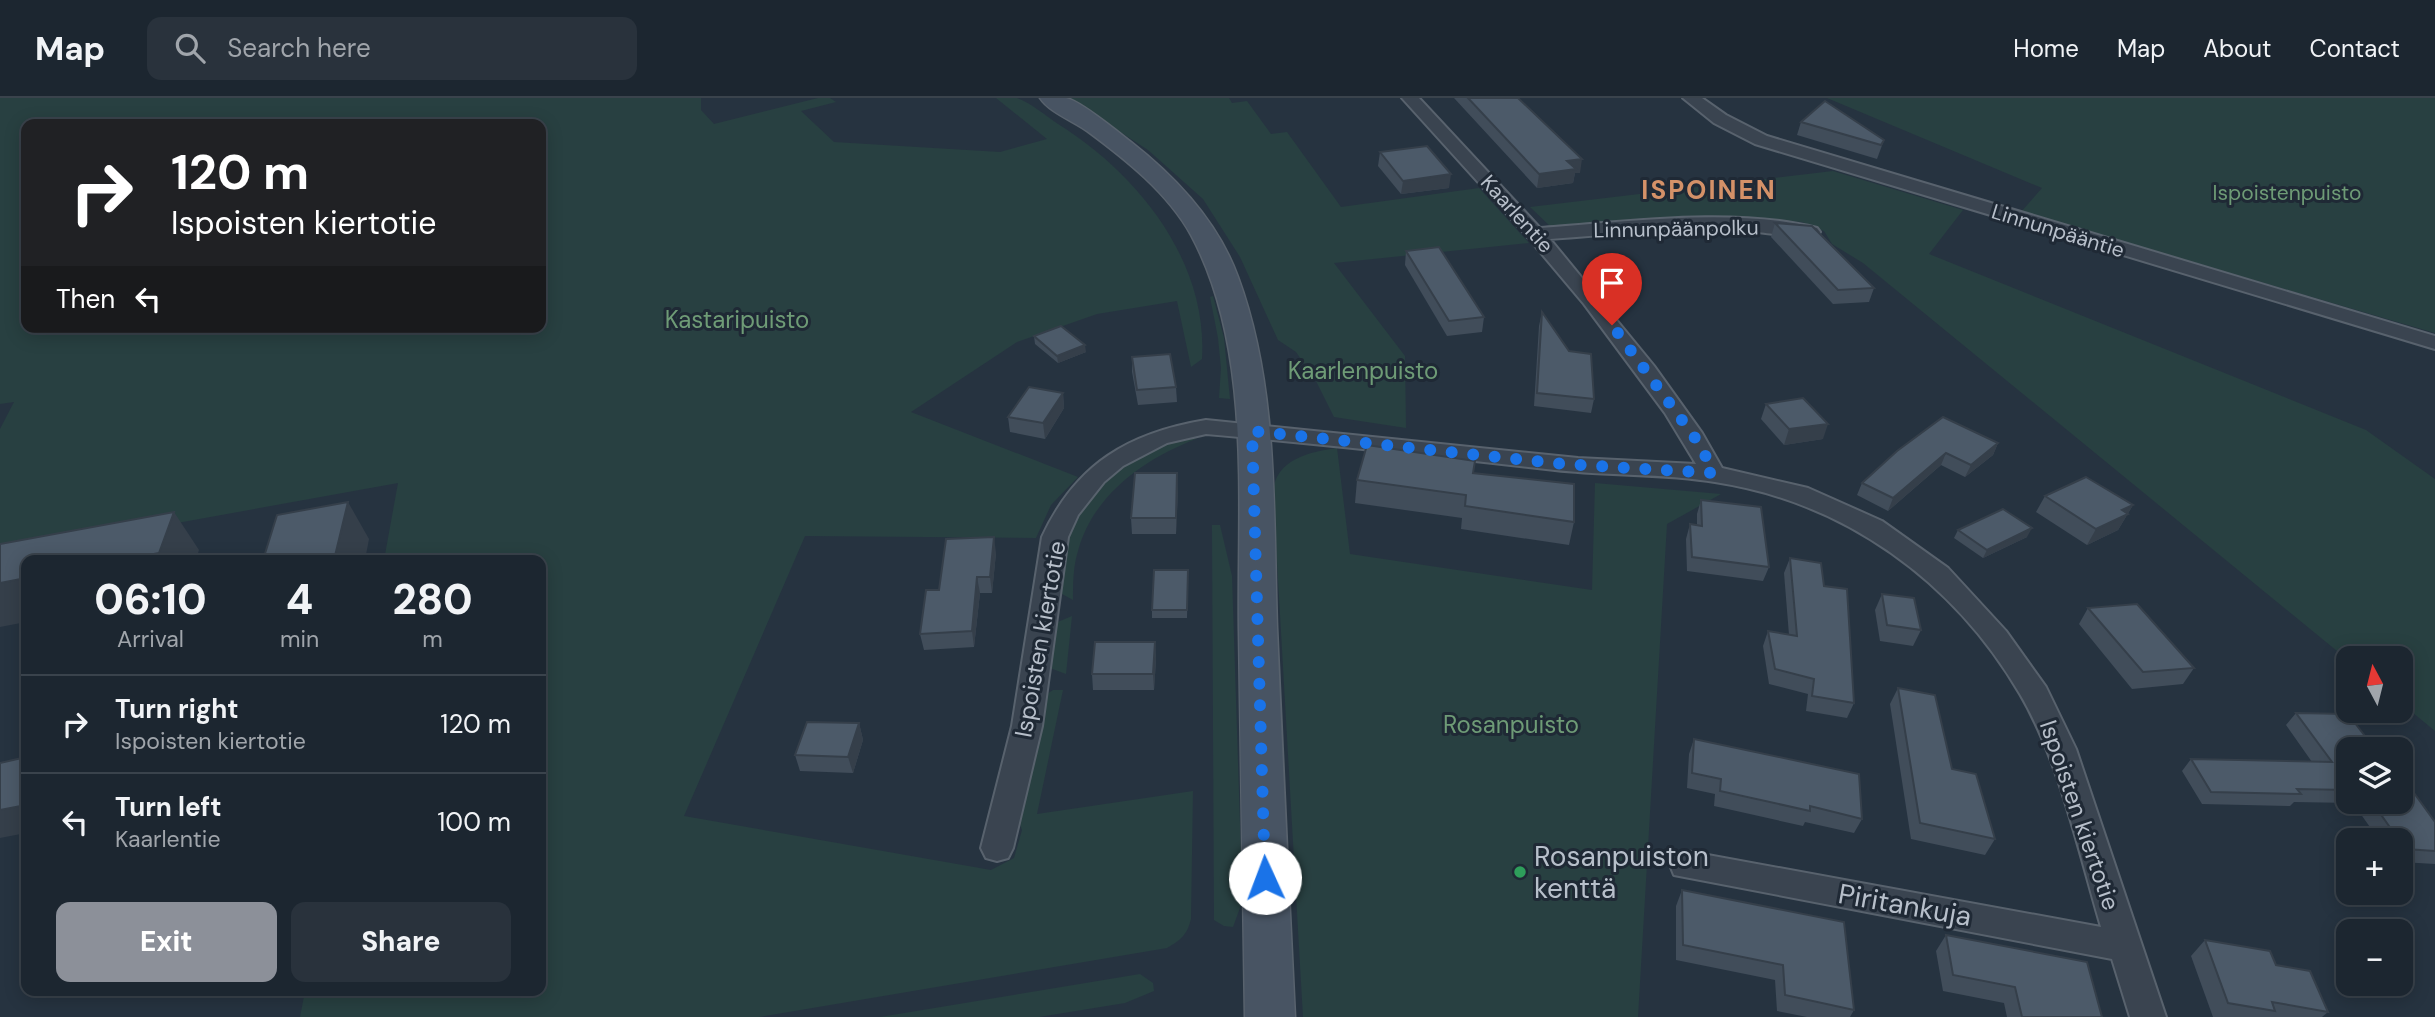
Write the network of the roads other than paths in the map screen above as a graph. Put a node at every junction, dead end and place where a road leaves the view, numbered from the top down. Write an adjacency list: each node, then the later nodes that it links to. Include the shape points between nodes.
1 (1051, 98): 7 (main road, via 1128,150 1204,234 1239,328)
2 (1410, 98): 5 (street, Kaarlentie)
3 (1691, 98): 6 (street, Linnunpääntie, via 1720,120 1761,140)
4 (1815, 233): 5 (street, Linnunpäänpolku, via 1717,226)
5 (1537, 234): 8 (street, Kaarlentie, via 1701,446)
6 (2435, 343)
7 (1252, 431): 8 (street, Ispoisten kiertotie, via 1563,464); 9 (street, Ispoisten kiertotie, via 1206,427 1164,436 1106,468 1069,505 1055,537 1027,726); 12 (main road)
8 (1713, 473): 11 (street, Ispoisten kiertotie, via 1763,483 1834,507 1894,537 1963,597 2037,697 2074,785)
9 (997, 848)
10 (1686, 865): 11 (street, Piritankuja)
11 (2124, 946): 13 (street, Ispoisten kiertotie)
12 (1269, 1017)
13 (2148, 1017)

